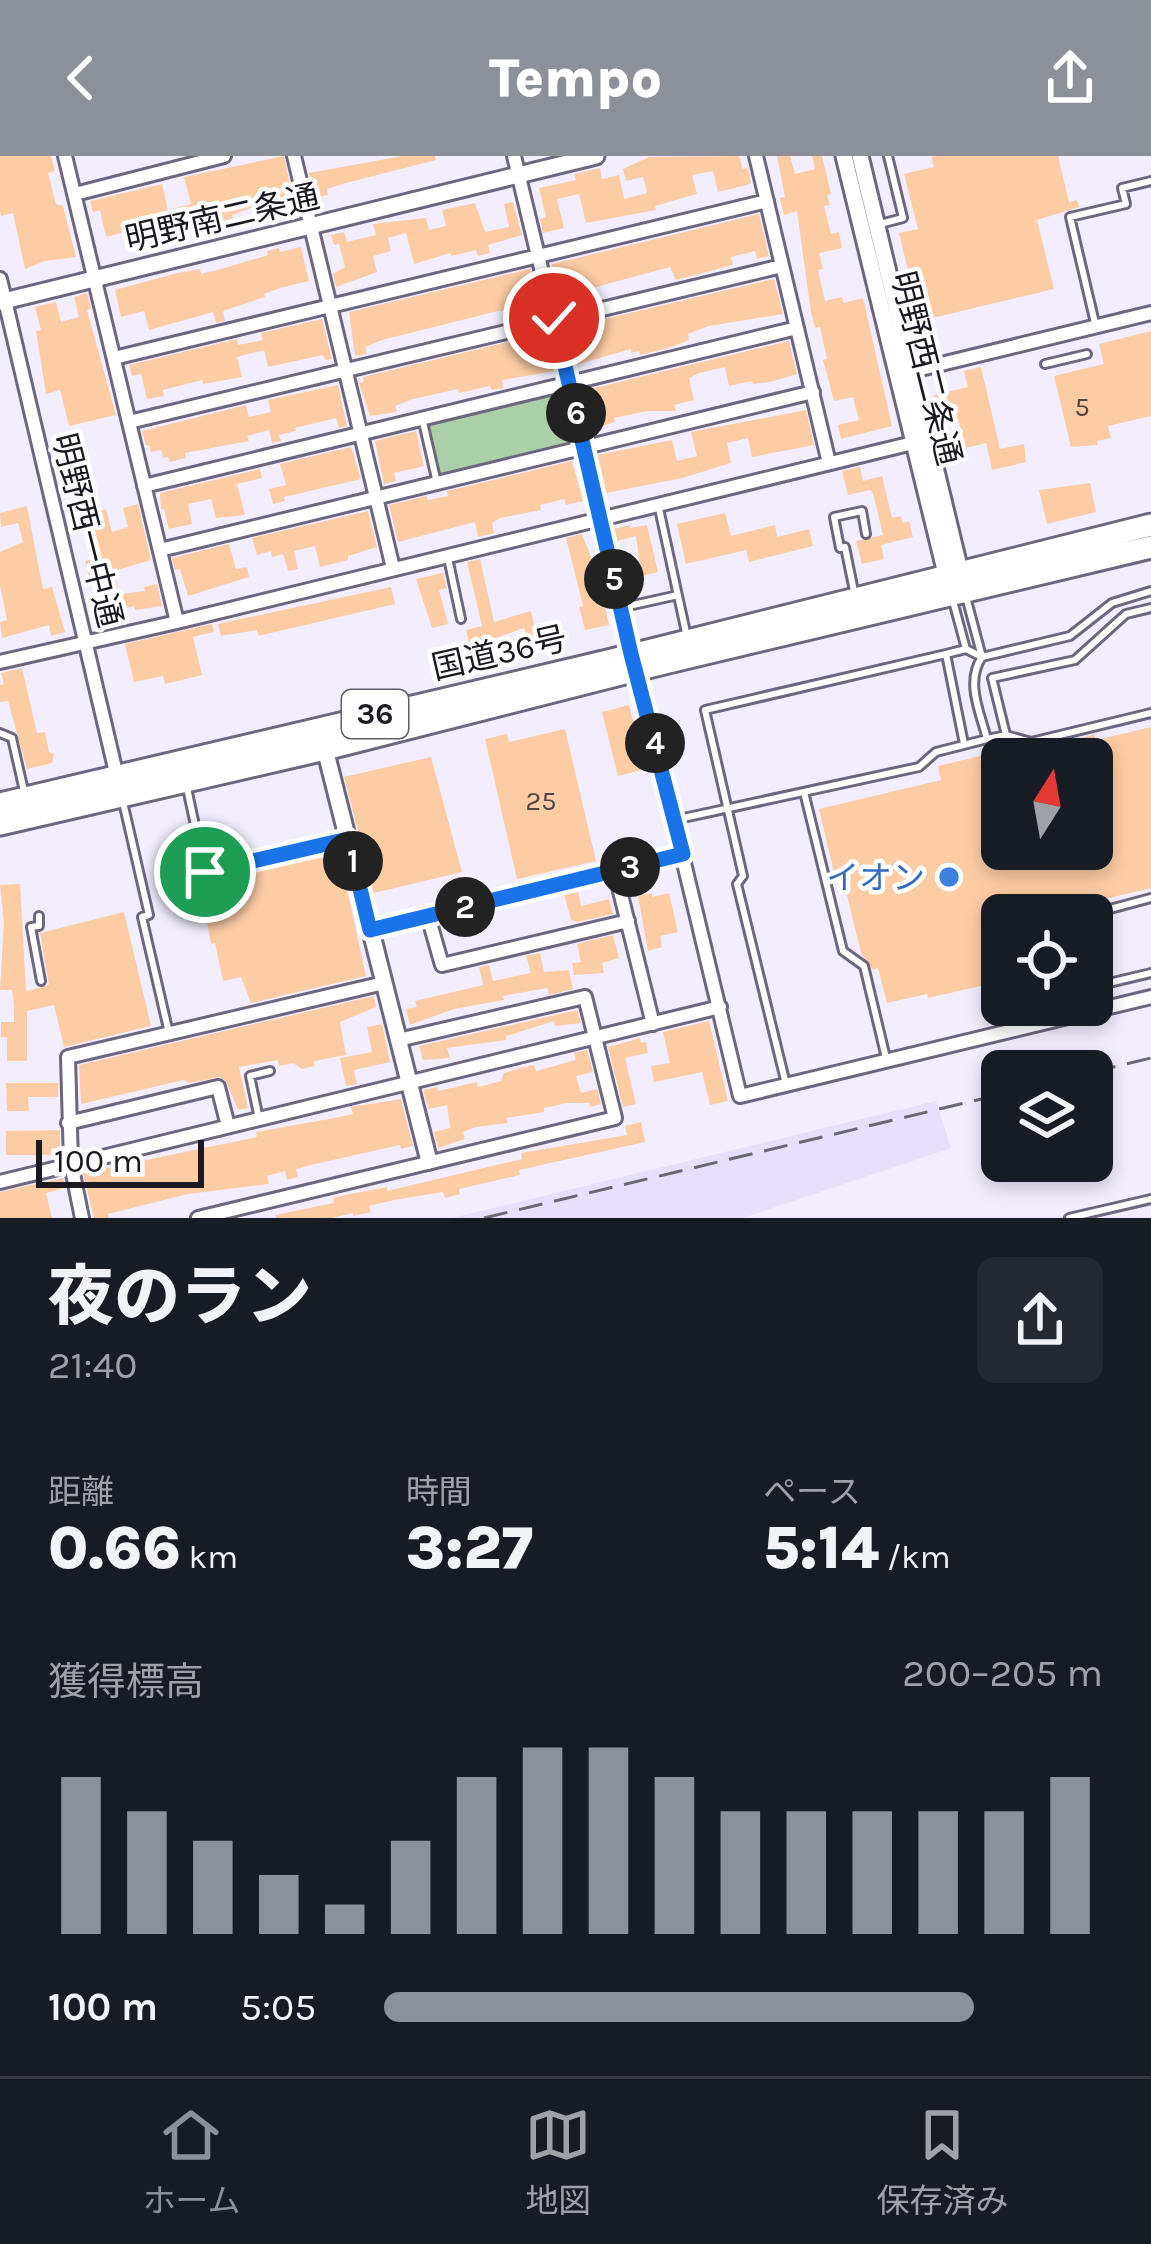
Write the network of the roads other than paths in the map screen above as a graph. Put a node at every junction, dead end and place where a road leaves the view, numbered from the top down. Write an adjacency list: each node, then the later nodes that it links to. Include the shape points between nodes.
1 (65, 156): 11 (street)
2 (224, 156): 11 (street)
3 (294, 156): 14 (street)
4 (514, 156): 9 (street)
5 (596, 156): 9 (street, 明野南二条通)
6 (756, 156): 12 (street)
7 (888, 156): 13 (lane, via 904,218)
8 (859, 157): 13 (street, 明野西二条通); 29 (street, 明野西二条通)
9 (519, 175): 14 (street, 明野南二条通); 15 (street)
10 (1151, 181): 23 (lane, via 1122,188 1126,204 1070,217)
11 (75, 194): 17 (street)
12 (767, 201): 15 (street); 16 (street)
13 (876, 225): 29 (street, 明野西二条通)
14 (312, 228): 17 (street, 明野南二条通); 20 (street)
15 (539, 255): 20 (street); 22 (street)
16 (782, 266): 22 (street); 24 (street)
17 (94, 277): 19 (street, 明野南二条通); 26 (street)
18 (0, 279): 19 (street, 明野西一中通)
19 (2, 301): 57 (street, 明野西一中通)
20 (330, 303): 26 (street); 28 (street)
21 (1151, 313): 23 (street)
22 (554, 318): 28 (street); 30 (street)
23 (1095, 327): 29 (street)
24 (797, 328): 30 (street); 31 (street)
25 (1088, 354): 27 (lane)
26 (114, 358): 33 (street)
27 (1045, 364)
28 (346, 370): 33 (street); 34 (street)
29 (904, 373): 35 (street, 明野西二条通)
30 (569, 383): 32 (street); 36 (street)
31 (812, 392): 36 (street); 37 (street)
32 (422, 418): 34 (street); 38 (lane)
33 (129, 422): 39 (street)
34 (362, 432): 39 (street); 40 (street)
35 (921, 441): 37 (street); 49 (street, 明野西二条通)
36 (583, 447): 38 (street); 42 (street)
37 (829, 463): 41 (street)
38 (437, 483): 40 (street)
39 (144, 486): 46 (street)
40 (378, 497): 46 (street); 48 (street)
41 (658, 503): 42 (street); 51 (lane)
42 (600, 517): 47 (street); 53 (street)
43 (1151, 525): 49 (highway, 国道36号 / 36)
44 (866, 534): 52 (lane, via 862,512 834,517)
45 (1151, 547): 49 (highway, 国道36号 / 36)
46 (160, 550): 56 (street)
47 (447, 555): 48 (street); 55 (lane)
48 (393, 568): 56 (street)
49 (956, 584): 52 (highway, 国道36号 / 36); 59 (lane); 61 (lane); 63 (highway, 国道36号 / 36)
50 (1151, 591): 61 (lane, via 1112,603 1070,636)
51 (678, 595): 53 (lane); 58 (lane)
52 (856, 599): 58 (highway, 国道36号 / 36)
53 (620, 607): 63 (street)
54 (1151, 608): 67 (lane, via 1126,614 1075,659 992,678)
55 (461, 619)
56 (177, 622): 57 (street)
57 (87, 640): 62 (street); 74 (street, 明野西一中通)
58 (688, 641): 63 (highway, 国道36号 / 36)
59 (966, 649): 60 (lane); 61 (lane)
60 (946, 654): 71 (lane); 78 (lane, via 705,710)
61 (982, 657): 68 (lane, via 973,682)
62 (0, 662)
63 (634, 663): 65 (highway, 国道36号 / 36); 72 (highway, 国道36号 / 36); 79 (street)
64 (1151, 712): 67 (lane, via 1030,742)
65 (320, 727): 72 (street); 74 (highway, 国道36号 / 36)
66 (0, 733): 76 (lane, via 12,738)
67 (1006, 735): 69 (lane)
68 (987, 738)
69 (992, 738)
70 (981, 741): 71 (lane)
71 (964, 746): 75 (lane, via 935,752 919,767)
72 (325, 749): 73 (highway, 国道36号 / 36); 81 (street)
73 (185, 779): 74 (highway, 国道36号 / 36); 81 (lane, via 205,872)
74 (119, 786): 76 (highway, 国道36号 / 36); 80 (highway, 国道36号 / 36); 99 (lane)
75 (804, 792): 78 (lane); 102 (lane, via 843,951 864,966)
76 (26, 799): 77 (highway, 国道36号 / 36)
77 (0, 804)
78 (727, 809): 79 (lane); 105 (lane)
79 (674, 820): 82 (street)
80 (0, 824)
81 (348, 839): 89 (street)
82 (683, 854): 83 (street); 96 (street)
83 (615, 871): 87 (street); 88 (street)
84 (1151, 898): 85 (lane)
85 (1113, 910)
86 (39, 916): 91 (lane, via 31,928)
87 (428, 916): 88 (street, via 442,965); 89 (street)
88 (628, 921): 97 (street)
89 (370, 930): 93 (street)
90 (1151, 973): 92 (lane)
91 (41, 981)
92 (1113, 982)
93 (384, 983): 99 (street); 101 (street)
94 (1151, 997): 95 (street)
95 (1113, 1006)
96 (720, 1007): 97 (street); 105 (street, via 740,1096)
97 (653, 1024): 100 (street)
98 (1030, 1026): 102 (street)
99 (169, 1033): 107 (street, via 68,1057)
100 (596, 1037): 101 (street, via 585,997); 104 (street); 109 (street, via 615,1118)
101 (398, 1040): 104 (street)
102 (887, 1060): 105 (street)
103 (271, 1071): 106 (lane, via 250,1076)
104 (408, 1083): 106 (street); 109 (street)
105 (786, 1084)
106 (260, 1119): 108 (street)
107 (68, 1123): 108 (street, via 218,1088); 110 (street)
108 (228, 1126): 110 (street)
109 (429, 1161): 114 (street)
110 (71, 1164): 111 (street); 113 (street)
111 (0, 1182)
112 (1151, 1199): 115 (lane)
113 (82, 1218)
114 (198, 1218)
115 (1069, 1218)

